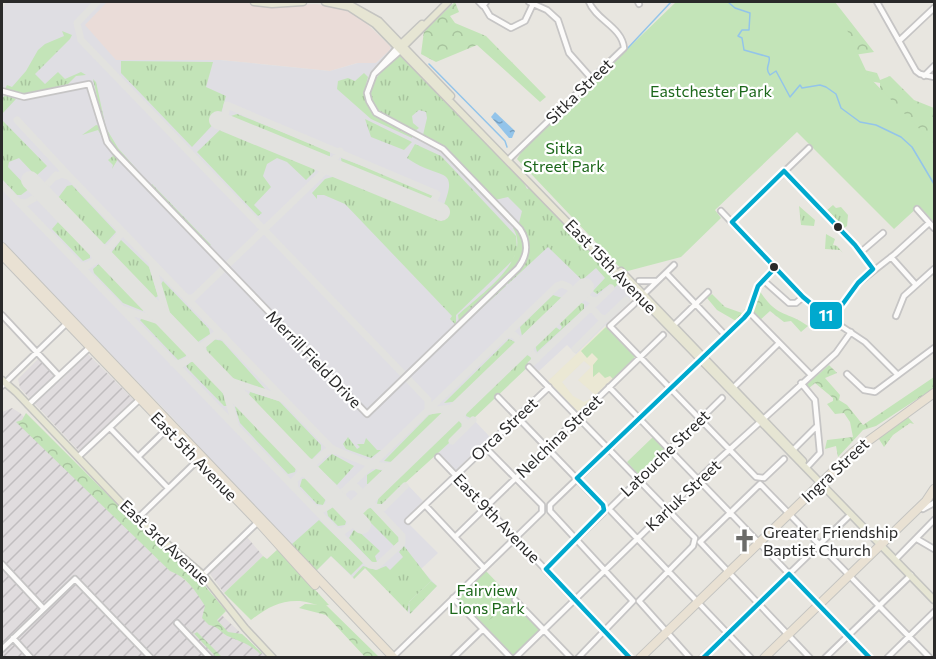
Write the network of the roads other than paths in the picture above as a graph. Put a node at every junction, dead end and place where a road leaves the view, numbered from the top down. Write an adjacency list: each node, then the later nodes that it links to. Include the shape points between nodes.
1 (254, 2): 2 (main road)
2 (303, 2)
3 (325, 2): 9 (main road, East 15th Avenue)
4 (448, 2): 13 (main road)
5 (479, 2): 10 (street)
6 (589, 2): 17 (street, Sitka Street, via 624,48)
7 (877, 2): 12 (street)
8 (531, 3): 10 (street, via 525,21 511,28 490,16); 17 (street, via 558,20 569,53)
9 (351, 4): 13 (main road, East 15th Avenue, via 375,18)
10 (485, 4)
11 (934, 8): 12 (street)
12 (899, 41): 15 (street, via 916,71)
13 (401, 47): 18 (street, Merrill Field Drive, via 374,74 367,93 376,113 443,148 520,229 527,248 518,268 367,414 114,152 107,142 89,84 24,97); 20 (main road, East 15th Avenue)
14 (934, 66): 15 (street)
15 (924, 76): 16 (street)
16 (934, 77)
17 (592, 79): 20 (street, Sitka Street)
18 (2, 91)
19 (809, 148): 21 (street)
20 (509, 159): 42 (main road, East 15th Avenue); 59 (main road, East 15th Avenue)
21 (784, 171): 24 (street); 29 (street)
22 (917, 209): 25 (street)
23 (721, 211): 24 (street)
24 (732, 222): 33 (street)
25 (929, 222): 26 (street); 31 (street)
26 (934, 228)
27 (883, 233): 29 (street)
28 (2, 247): 50 (highway, East 5th Avenue)
29 (861, 252): 34 (street)
30 (2, 255): 50 (highway, East 5th Avenue)
31 (891, 257): 34 (street); 40 (street)
32 (674, 265): 36 (street)
33 (775, 268): 37 (street); 43 (street)
34 (873, 269): 49 (street)
35 (934, 269): 40 (street)
36 (666, 273): 39 (street); 45 (street)
37 (763, 280): 43 (street, via 789,303); 46 (street)
38 (639, 281): 39 (street)
39 (658, 281): 42 (street)
40 (916, 285): 48 (street, via 904,296)
41 (708, 292): 45 (street)
42 (644, 294): 51 (main road, East 15th Avenue)
43 (803, 297): 49 (street)
44 (634, 303): 60 (street, via 610,326)
45 (696, 304): 51 (street); 54 (street)
46 (749, 312): 54 (street); 55 (street)
47 (2, 315): 58 (street)
48 (896, 316)
49 (831, 320): 52 (street)
50 (68, 321): 57 (highway, East 5th Avenue); 58 (street); 116 (highway, East 5th Avenue)
51 (674, 325): 59 (main road, East 15th Avenue)
52 (851, 332): 62 (street, Karluk Street, via 836,353); 64 (street)
53 (663, 335): 60 (street, Nelchina Street)
54 (725, 335): 59 (street)
55 (779, 343): 62 (street); 70 (street)
56 (934, 348): 64 (street)
57 (87, 350): 65 (street); 75 (highway, East 5th Avenue)
58 (37, 352): 65 (street); 66 (street)
59 (702, 357): 70 (main road, East 15th Avenue); 71 (street); 81 (main road, East 15th Avenue)
60 (640, 358): 69 (street, Nelchina Street); 71 (street)
61 (529, 367): 68 (street)
62 (810, 374): 67 (street, Karluk Street)
63 (847, 374): 64 (street, via 870,393)
64 (898, 375)
65 (59, 376): 76 (street)
66 (3, 383): 76 (main road, East 3rd Avenue)
67 (801, 383): 81 (street, Karluk Street); 82 (street, via 813,396)
68 (549, 387): 77 (street, Orca Street); 78 (street)
69 (609, 387): 78 (street, Nelchina Street); 79 (street)
70 (734, 387): 81 (main road, East 15th Avenue)
71 (670, 389): 79 (street); 80 (street)
72 (934, 393): 103 (highway, Ingra Street, via 871,437)
73 (498, 398): 77 (street)
74 (722, 398): 80 (street, Latouche Street)
75 (140, 399): 83 (street); 84 (highway, East 5th Avenue)
76 (28, 405): 92 (main road, East 3rd Avenue)
77 (517, 416): 85 (street, Orca Street); 86 (street)
78 (578, 417): 86 (street, Nelchina Street); 87 (street)
79 (639, 418): 87 (street); 88 (street)
80 (700, 419): 88 (street, Latouche Street); 90 (street)
81 (762, 420): 89 (main road, East 15th Avenue); 90 (street, Karluk Street); 103 (main road, East 15th Avenue)
82 (817, 426): 89 (street); 96 (street, via 820,453)
83 (110, 428): 92 (street); 93 (street)
84 (168, 428): 93 (street); 95 (highway, East 5th Avenue)
85 (485, 447): 97 (street, Orca Street); 98 (street)
86 (548, 447): 98 (street, Nelchina Street); 99 (street)
87 (608, 448): 99 (street); 100 (street)
88 (669, 448): 100 (street, Latouche Street); 101 (street)
89 (794, 449): 96 (main road, East 15th Avenue)
90 (731, 451): 101 (street, Karluk Street); 102 (street)
91 (438, 456): 97 (street, East 9th Avenue)
92 (78, 457): 115 (main road, East 3rd Avenue)
93 (138, 457): 104 (street)
94 (784, 459): 102 (street)
95 (198, 460): 104 (street); 116 (highway, East 5th Avenue)
96 (808, 466): 103 (main road, East 15th Avenue)
97 (456, 475): 107 (street, Orca Street); 108 (street, East 9th Avenue)
98 (516, 478): 108 (street, Nelchina Street); 120 (street, via 543,509)
99 (577, 478): 109 (street); 122 (street, via 549,508)
100 (639, 478): 109 (street, Latouche Street); 110 (street)
101 (699, 479): 110 (street, Karluk Street); 111 (street)
102 (760, 481): 111 (street); 112 (street)
103 (820, 482): 112 (highway, Ingra Street); 113 (main road, East 15th Avenue)
104 (168, 488): 115 (street)
105 (934, 489): 114 (highway)
106 (934, 503): 114 (street)
107 (424, 506): 118 (street, Orca Street); 119 (street)
108 (486, 507): 119 (street, Nelchina Street); 120 (street, East 9th Avenue)
109 (607, 509): 122 (street, Latouche Street); 123 (street)
110 (669, 510): 123 (street, Karluk Street); 124 (street)
111 (729, 511): 124 (street); 125 (street)
112 (790, 512): 125 (highway, Ingra Street); 126 (street)
113 (851, 514): 126 (street); 127 (main road, East 15th Avenue)
114 (910, 516): 127 (highway)
115 (137, 519): 138 (main road, East 3rd Avenue)
116 (260, 520): 138 (street); 163 (highway, East 5th Avenue); 167 (highway, East 5th Avenue)
117 (934, 520): 121 (street)
118 (408, 521)
119 (455, 537): 131 (street)
120 (515, 537): 131 (street); 132 (street, East 9th Avenue)
121 (916, 538): 128 (street); 129 (street)
122 (577, 539): 132 (street, Latouche Street); 133 (street)
123 (637, 539): 133 (street, Karluk Street); 134 (street)
124 (698, 541): 134 (street); 135 (street)
125 (759, 542): 135 (highway, Ingra Street); 136 (street)
126 (820, 543): 136 (street); 137 (street)
127 (880, 545): 129 (main road, East 15th Avenue); 137 (highway)
128 (934, 549)
129 (895, 560): 139 (main road, East 15th Avenue)
130 (2, 564): 149 (street)
131 (484, 568): 140 (street)
132 (546, 569): 141 (street, East 9th Avenue)
133 (607, 571): 141 (street, Karluk Street); 144 (street)
134 (667, 571): 144 (street); 145 (street)
135 (729, 573): 145 (highway, Ingra Street); 146 (street)
136 (789, 574): 146 (street); 147 (street)
137 (850, 574): 147 (highway); 148 (street)
138 (203, 575): 162 (main road, East 3rd Avenue)
139 (911, 575): 143 (main road, East 15th Avenue); 148 (street)
140 (453, 598): 152 (street); 163 (street)
141 (575, 599): 153 (street, Karluk Street); 154 (street, East 9th Avenue)
142 (515, 600): 153 (street)
143 (934, 600)
144 (636, 601): 154 (street); 155 (street)
145 (697, 602): 155 (highway, Ingra Street); 156 (street)
146 (758, 604): 156 (street); 157 (street)
147 (819, 604): 157 (highway); 158 (street)
148 (880, 605): 158 (street); 159 (street)
149 (43, 608): 160 (street); 165 (street, via 75,579)
150 (934, 612): 159 (street)
151 (177, 623): 166 (street)
152 (483, 629): 168 (street); 169 (street)
153 (544, 630): 169 (street, Karluk Street); 170 (street)
154 (606, 631): 171 (street); 172 (street, East 9th Avenue)
155 (666, 632): 173 (highway, Ingra Street); 174 (street)
156 (728, 633): 175 (street); 176 (street)
157 (788, 635): 177 (highway); 178 (street)
158 (848, 635): 179 (street); 180 (street)
159 (910, 637): 181 (street); 182 (street)
160 (13, 638): 161 (street); 164 (street)
161 (2, 649)
162 (270, 656)
163 (395, 656)
164 (31, 657)
165 (151, 657)
166 (210, 657)
167 (385, 657)
168 (453, 657)
169 (513, 657)
170 (571, 657)
171 (578, 657)
172 (630, 657)
173 (640, 657)
174 (690, 657)
175 (702, 657)
176 (751, 657)
177 (764, 657)
178 (810, 657)
179 (825, 657)
180 (870, 657)
181 (887, 657)
182 (930, 657)

